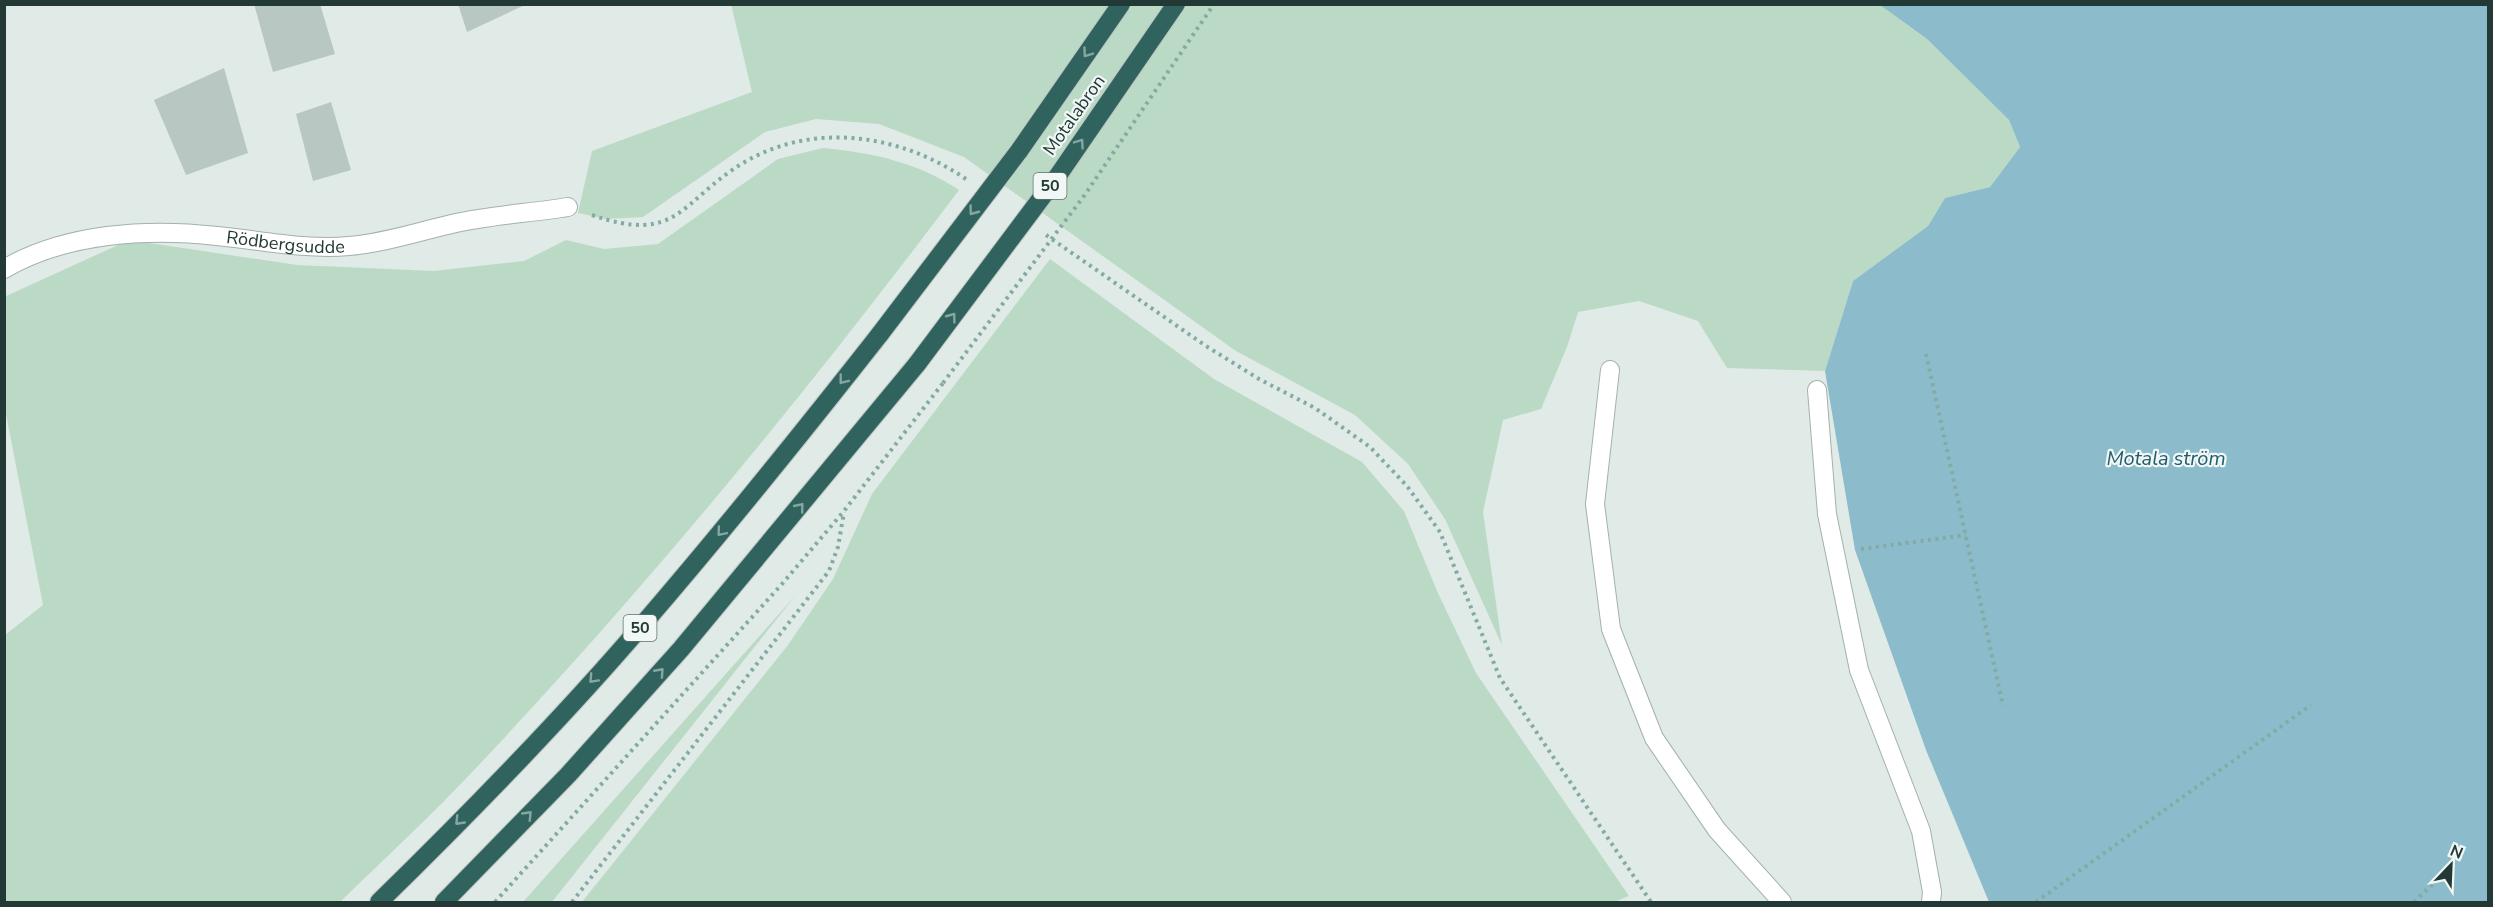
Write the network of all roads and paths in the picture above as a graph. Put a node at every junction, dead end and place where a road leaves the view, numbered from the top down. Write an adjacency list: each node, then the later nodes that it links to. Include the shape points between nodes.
1 (1121, 4): 17 (highway, Motalabron / 50, one-way to 17, bridge, via 1019,151 747,502 532,745)
2 (1176, 4): 18 (highway, Motalabron / 50, one-way to 2, bridge, via 568,775 681,649 918,363 1057,177)
3 (974, 185): 4 (path, via 902,147 858,137 795,139 743,163 680,214 656,224 621,225)
4 (568, 207): 6 (street, Rödbergsudde, via 458,223 348,246 284,244 188,233 121,235 57,247 25,257)
5 (1042, 232): 21 (path, via 1206,346 1314,408 1370,447 1407,486 1440,532 1500,678)
6 (4, 269)
7 (1926, 354): 12 (path)
8 (1610, 370): 22 (street, via 1595,504 1611,629 1654,738 1717,830)
9 (943, 384): 11 (path)
10 (1817, 390): 23 (street, via 1827,514 1859,670 1921,831)
11 (844, 511): 19 (path); 20 (path, via 838,548 829,572)
12 (1966, 535): 13 (path); 15 (path)
13 (1855, 550)
14 (2311, 705): 24 (path)
15 (2003, 706)
16 (2437, 880): 25 (path)
17 (379, 903)
18 (444, 903)
19 (495, 903)
20 (572, 903)
21 (1651, 903)
22 (1782, 903)
23 (1931, 903)
24 (2036, 903)
25 (2414, 903)

